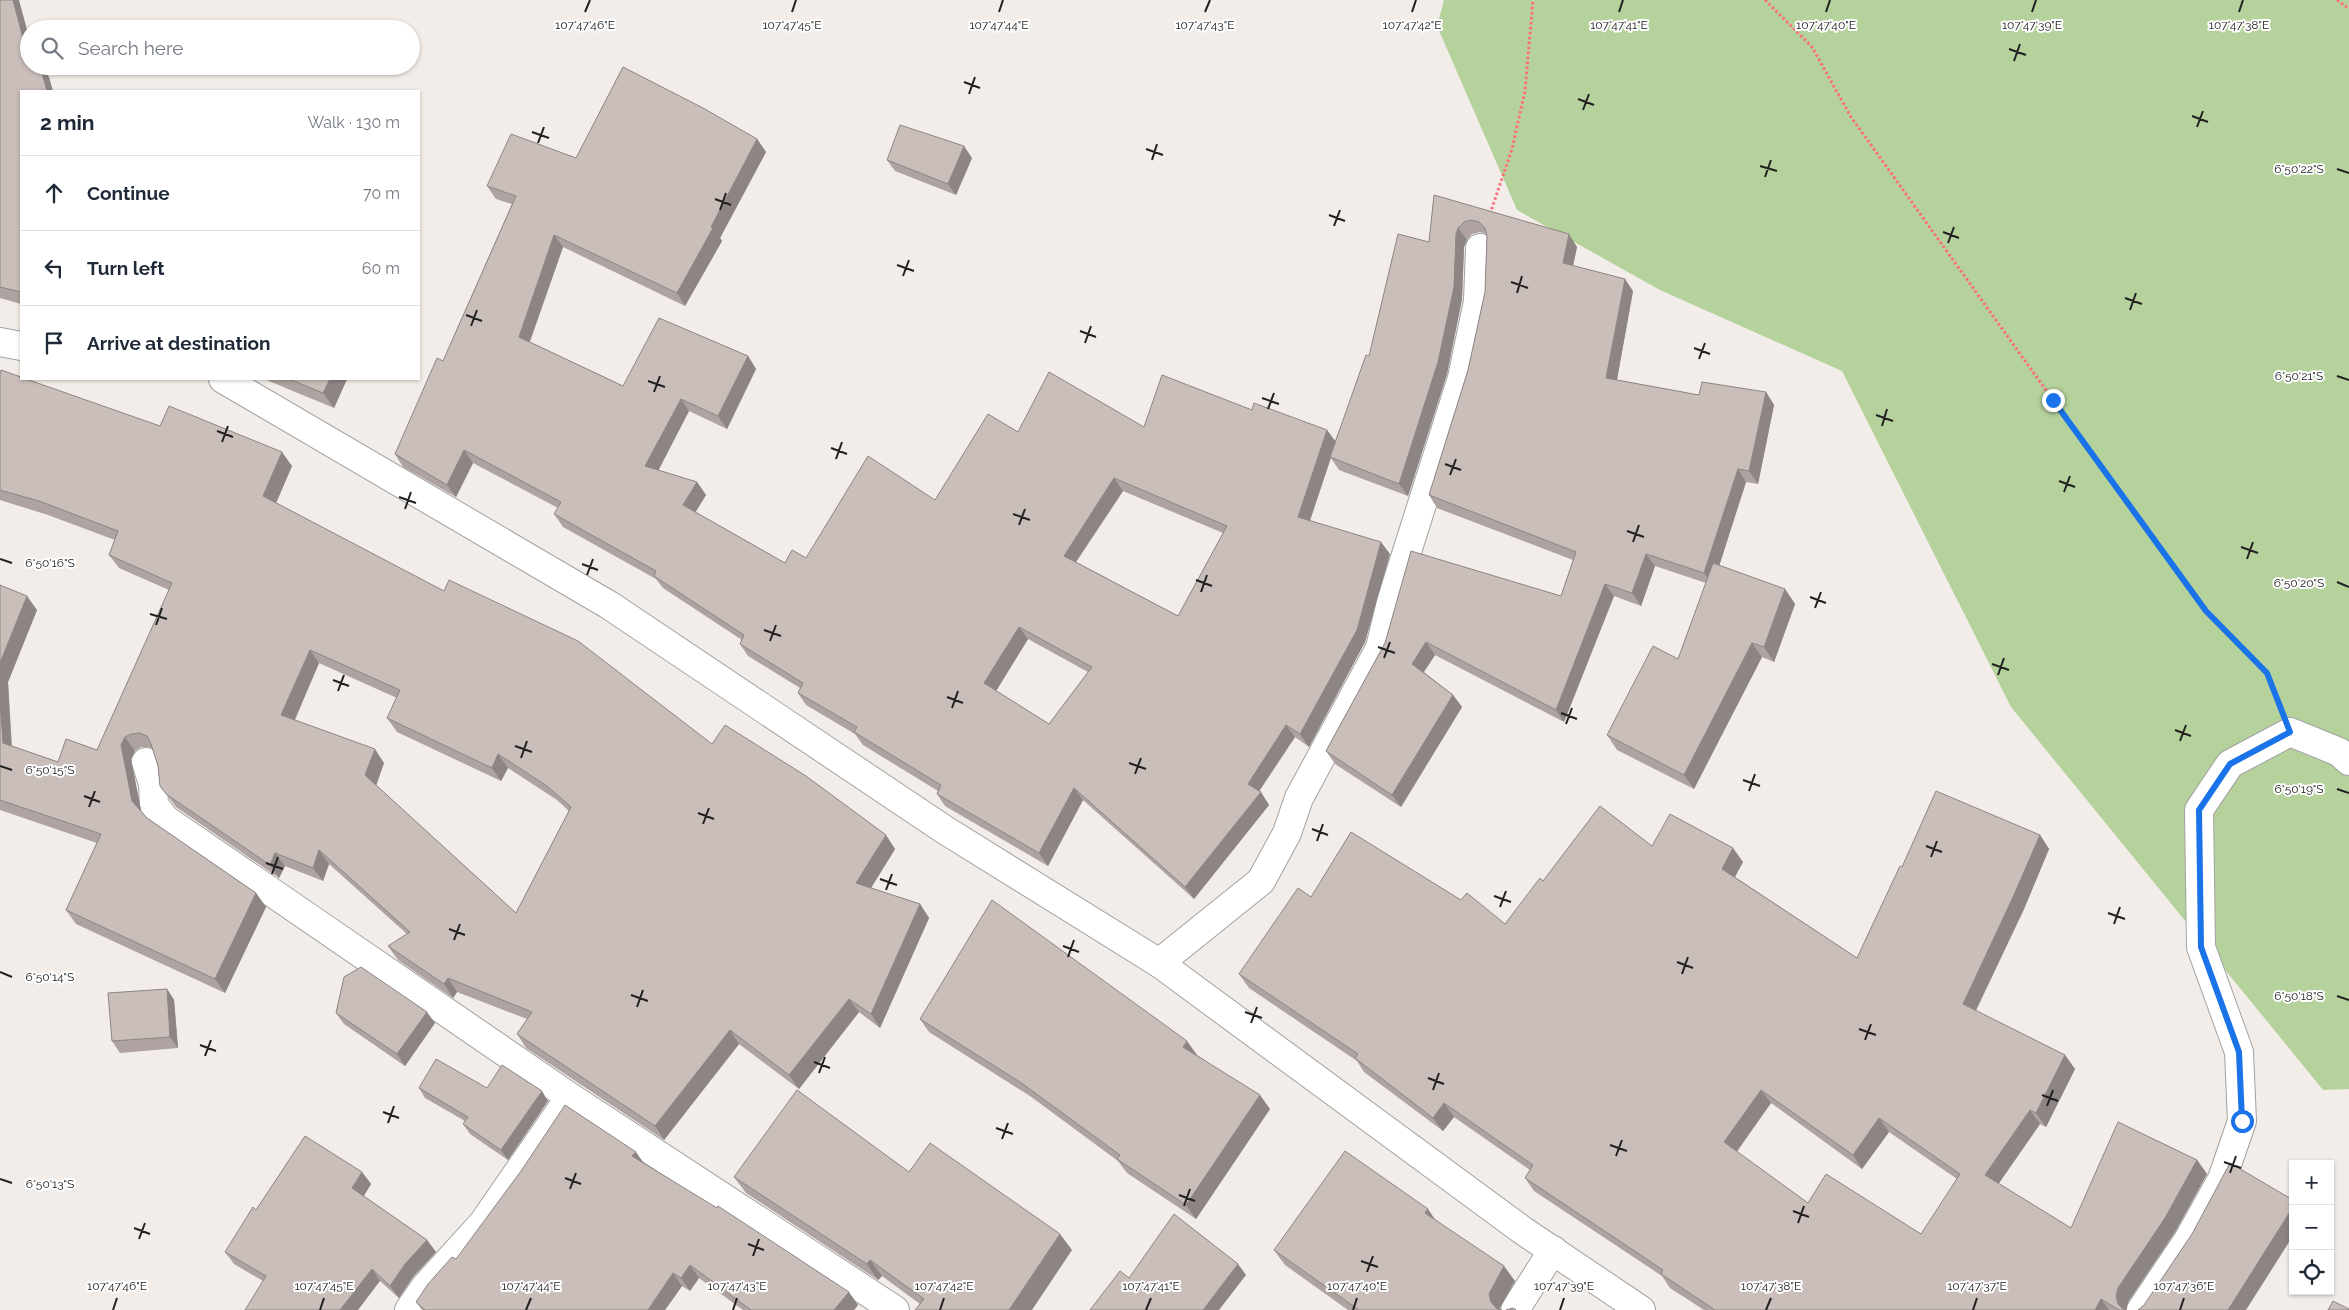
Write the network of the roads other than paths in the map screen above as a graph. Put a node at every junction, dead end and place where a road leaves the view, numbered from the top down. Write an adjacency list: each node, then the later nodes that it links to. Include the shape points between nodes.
1 (1480, 248): 7 (street, via 1478,301 1462,378 1391,602 1380,648 1299,798 1286,833 1261,881)
2 (0, 342): 3 (street)
3 (20, 346)
4 (225, 380): 7 (street, via 609,605 945,830)
5 (2349, 761): 14 (street, via 2338,752 2290,732 2230,764 2199,810 2201,947 2239,1052 2242,1121 2222,1179 2188,1240)
6 (146, 762): 8 (street, via 153,784 154,804 165,819)
7 (1159, 963): 9 (street)
8 (570, 1097): 10 (street, via 483,1223 425,1286); 11 (street)
9 (1553, 1250): 12 (street); 13 (street)
10 (409, 1310)
11 (895, 1310)
12 (1515, 1310)
13 (1641, 1310)
14 (2141, 1310)

